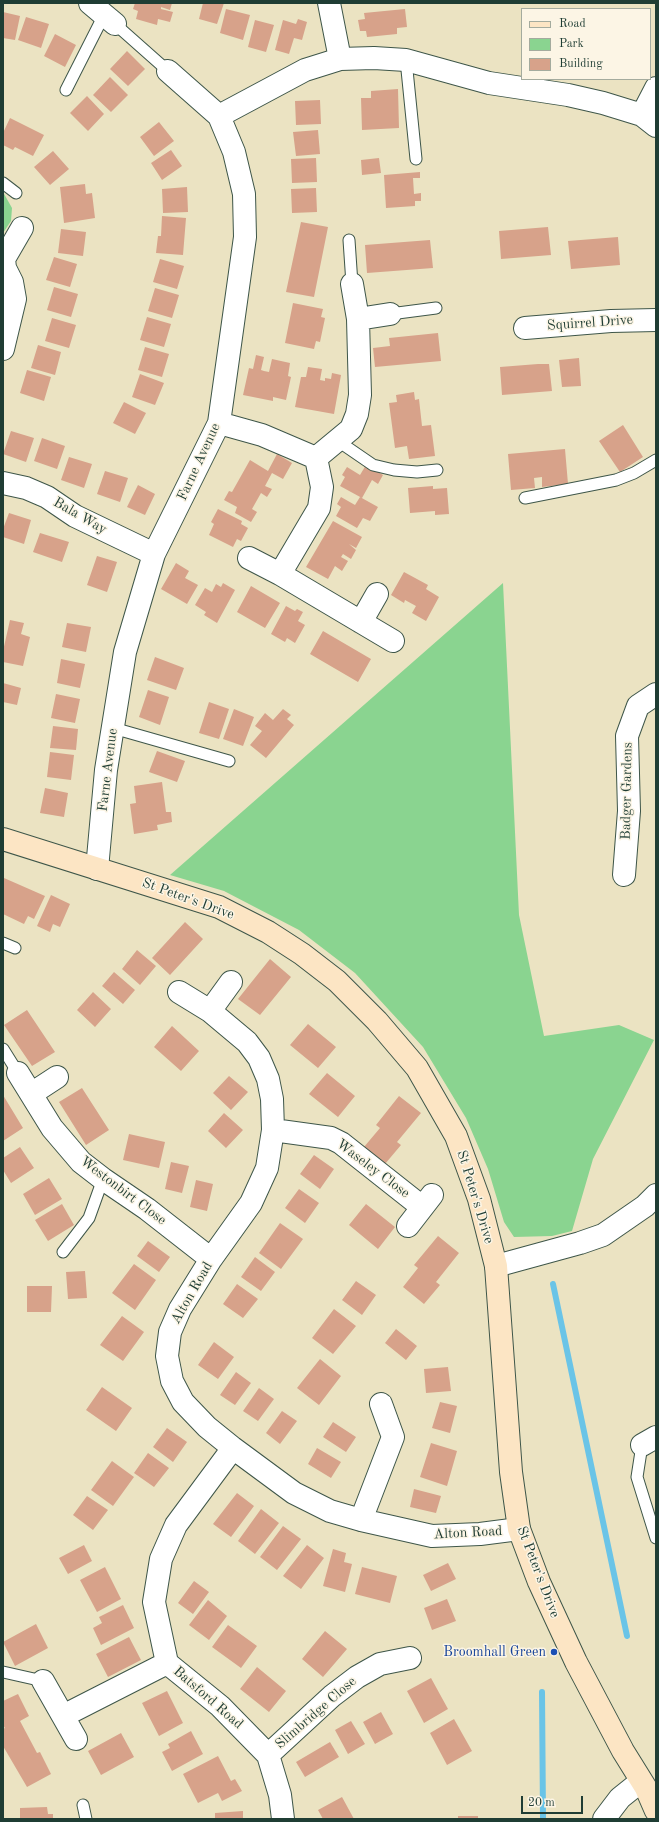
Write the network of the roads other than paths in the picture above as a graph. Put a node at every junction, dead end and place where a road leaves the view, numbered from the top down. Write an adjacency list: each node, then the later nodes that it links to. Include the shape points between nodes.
1 (329, 3): 3 (street)
2 (103, 14): 5 (lane); 7 (lane)
3 (340, 58): 4 (street); 8 (street, via 305,70)
4 (406, 60): 9 (street, via 489,83 568,95); 10 (lane)
5 (168, 71): 8 (street, Farne Avenue)
6 (656, 88): 9 (street)
7 (66, 90)
8 (219, 116): 23 (street, Farne Avenue, via 234,152 244,194 245,237)
9 (649, 120)
10 (416, 159)
11 (3, 183): 12 (lane)
12 (16, 193)
13 (22, 228): 15 (street, via 4,259)
14 (349, 240): 16 (lane)
15 (4, 268): 22 (street, via 12,282 15,299)
16 (352, 284): 19 (street)
17 (436, 308): 18 (lane)
18 (390, 314): 19 (street)
19 (358, 319): 24 (street, via 360,395 357,414 351,429)
20 (656, 320): 21 (street, Squirrel Drive)
21 (525, 328)
22 (3, 349)
23 (219, 422): 25 (street, via 262,435); 30 (street, Farne Avenue)
24 (338, 441): 25 (street); 27 (lane, via 373,465 417,472)
25 (316, 458): 32 (street, via 322,487 319,508)
26 (656, 460): 29 (lane, via 616,480)
27 (437, 470)
28 (3, 483): 30 (street, Bala Way, via 26,488 47,497 81,519)
29 (525, 498)
30 (154, 554): 37 (street, Farne Avenue, via 125,652)
31 (250, 558): 32 (street)
32 (280, 574): 34 (street)
33 (377, 594): 34 (street)
34 (361, 622): 35 (street)
35 (393, 641)
36 (656, 694): 41 (street, Badger Gardens, via 638,706 627,736 629,811)
37 (113, 728): 38 (lane); 40 (street, Farne Avenue, via 106,770)
38 (229, 761)
39 (3, 840): 40 (street, St Peter's Drive)
40 (97, 869): 57 (street, St Peter's Drive, via 219,907 268,932 337,981 377,1020 417,1068 456,1136 479,1199)
41 (624, 875)
42 (3, 943): 43 (lane)
43 (15, 948)
44 (231, 982): 46 (street)
45 (179, 992): 46 (street, Alton Road)
46 (210, 1011): 51 (street, Alton Road, via 247,1042 259,1058 268,1079)
47 (3, 1049): 48 (lane)
48 (18, 1073): 50 (street, Westonbirt Close)
49 (57, 1077): 50 (street)
50 (31, 1094): 52 (street, Westonbirt Close, via 67,1147)
51 (273, 1130): 54 (street, Waseley Close, via 330,1138 427,1201); 56 (street, Alton Road, via 267,1168 251,1203)
52 (102, 1180): 55 (lane, via 89,1218); 56 (street, Westonbirt Close, via 147,1209)
53 (656, 1195): 57 (street, via 645,1206 603,1235)
54 (408, 1226)
55 (63, 1252)
56 (211, 1259): 60 (street, Alton Road, via 180,1309 170,1332 167,1356 172,1381 183,1402)
57 (496, 1266): 62 (street, St Peter's Drive, via 511,1472)
58 (381, 1404): 61 (street, via 393,1438)
59 (649, 1441): 63 (lane, via 638,1477)
60 (232, 1448): 61 (street, Alton Road, via 314,1504); 65 (street, Batsford Road, via 176,1525 161,1559 154,1602)
61 (361, 1520): 62 (street, Alton Road, via 432,1536)
62 (519, 1529): 71 (street, St Peter's Drive, via 539,1582 576,1662)
63 (656, 1538)
64 (410, 1658): 70 (street, Slimbridge Close, via 380,1664 357,1677 332,1696)
65 (167, 1663): 68 (street); 70 (street, Batsford Road, via 220,1706)
66 (3, 1672): 67 (lane)
67 (43, 1681): 68 (street)
68 (63, 1716): 69 (street)
69 (76, 1739)
70 (268, 1755): 75 (street, Batsford Road, via 280,1795)
71 (647, 1788): 73 (street, St Peter's Drive); 76 (street, via 620,1798)
72 (83, 1805): 74 (lane)
73 (656, 1811)
74 (86, 1819)
75 (283, 1819)
76 (604, 1819)

